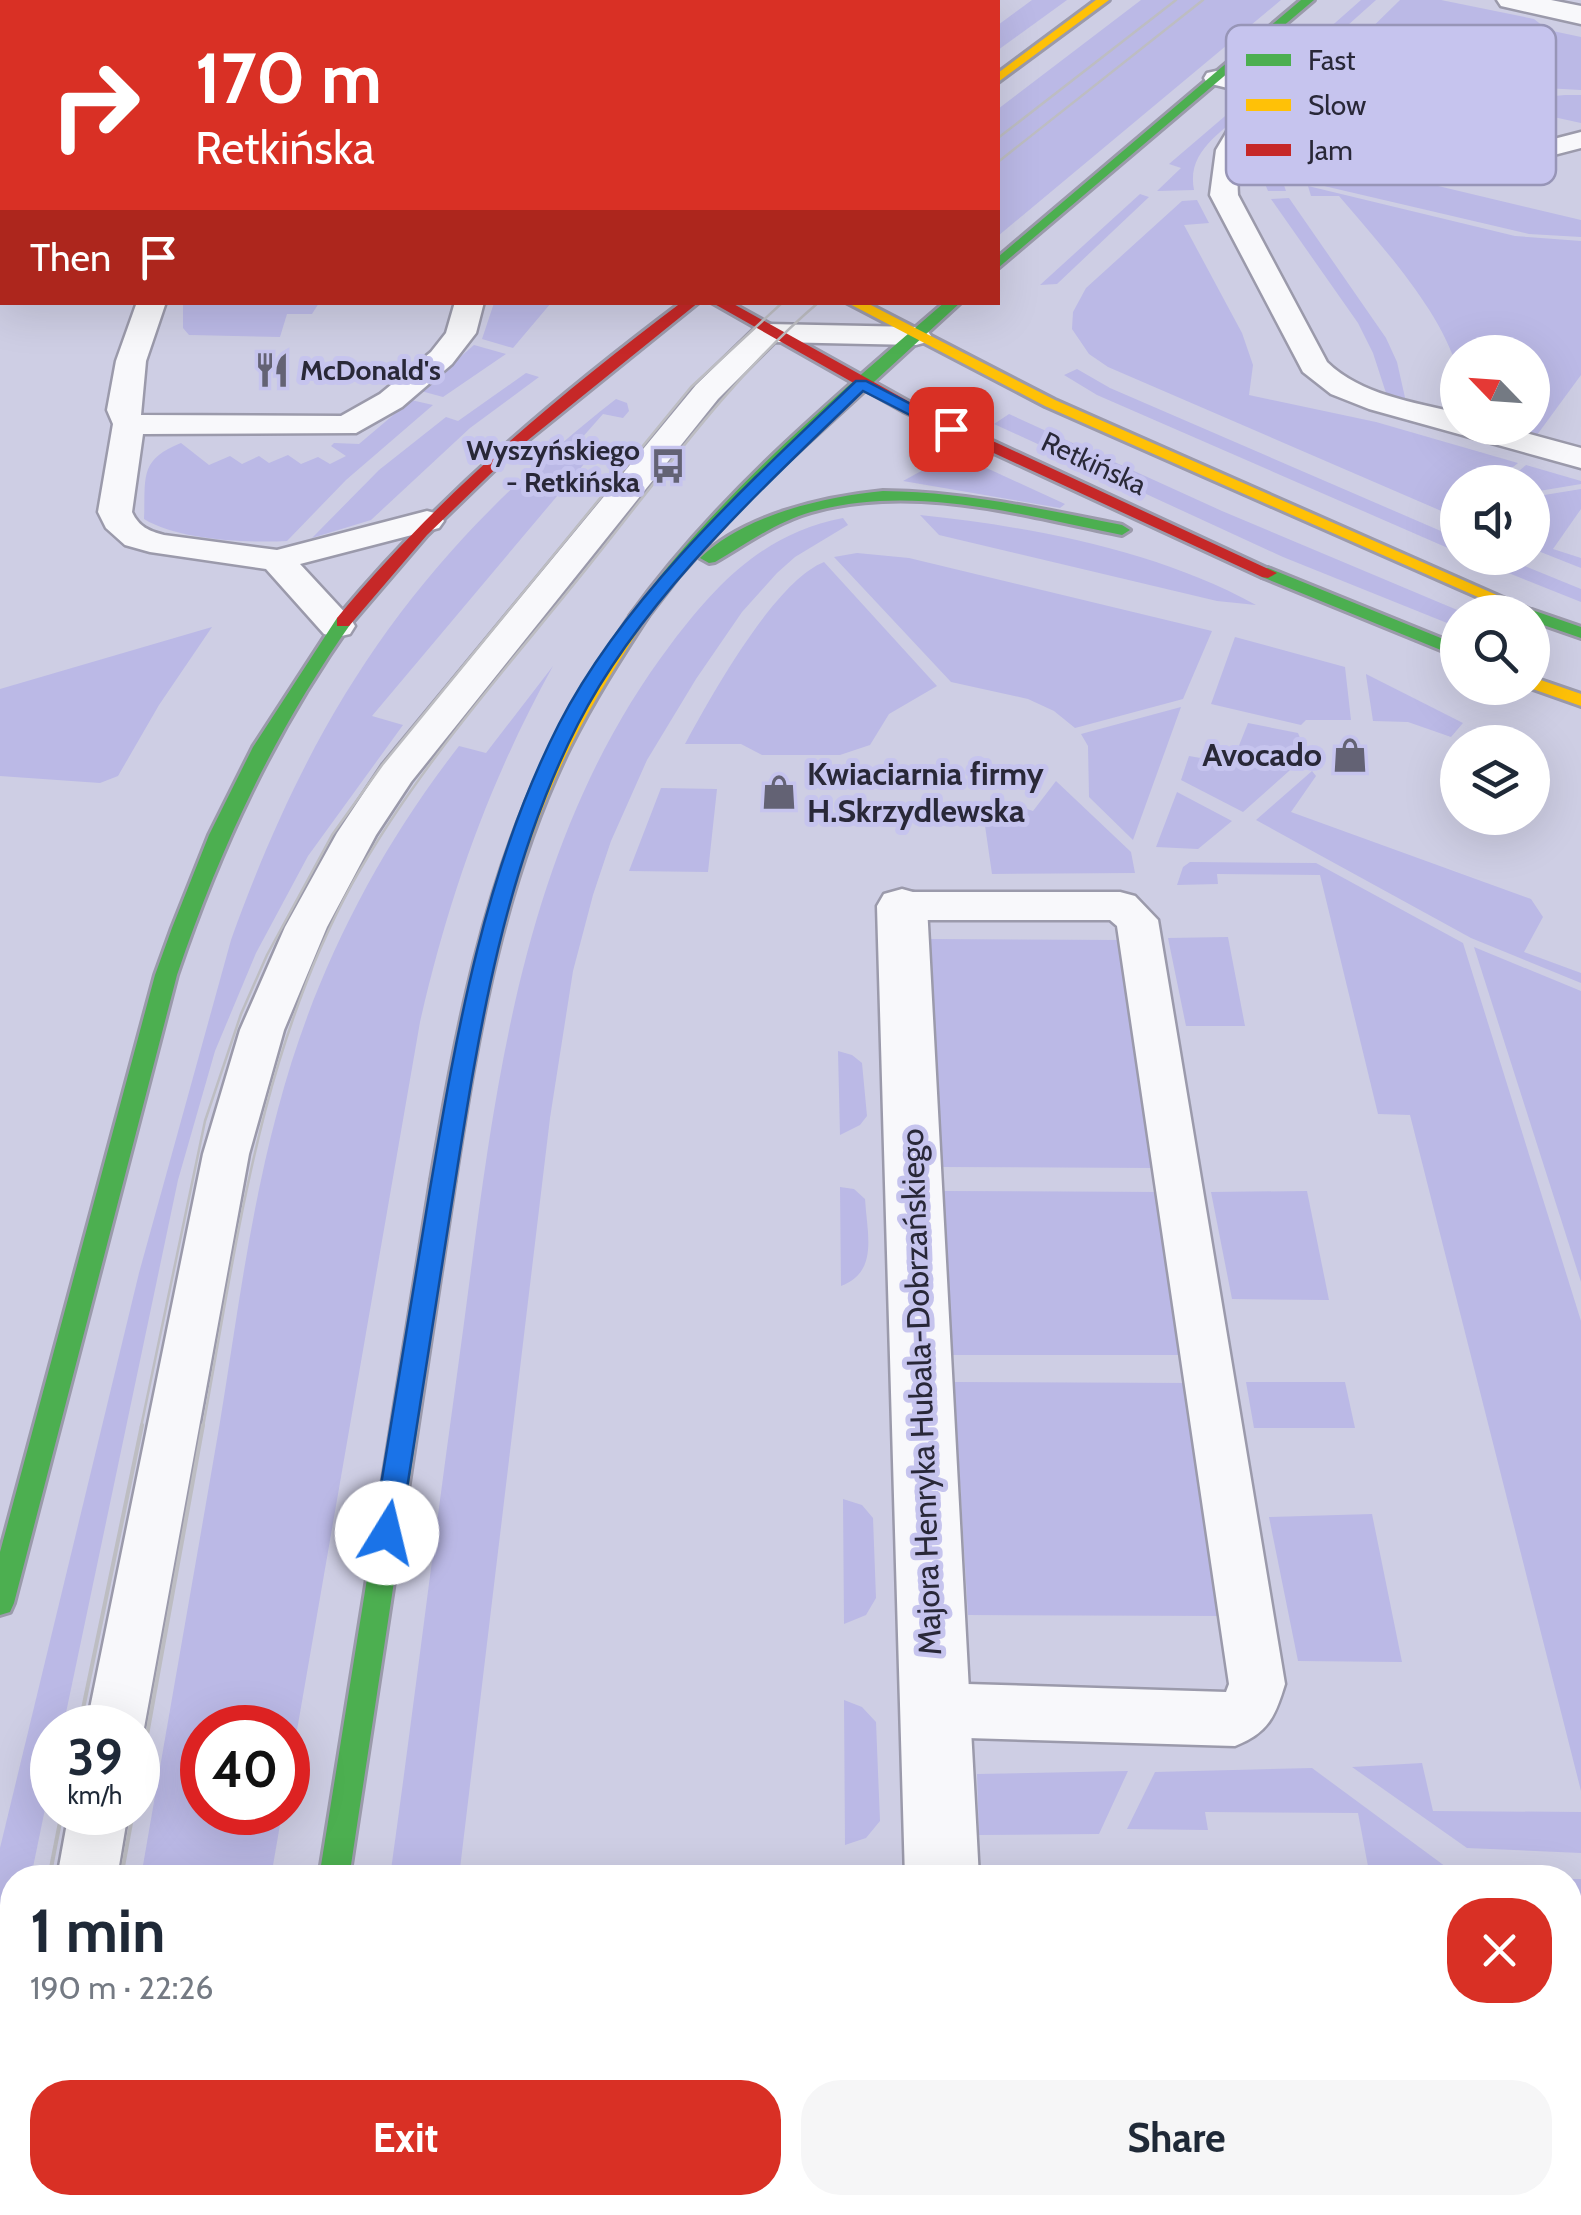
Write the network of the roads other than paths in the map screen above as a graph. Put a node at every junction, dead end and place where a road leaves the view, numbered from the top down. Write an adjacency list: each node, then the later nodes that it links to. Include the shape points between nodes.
1 (1103, 0): 7 (street)
2 (1308, 0): 5 (street)
3 (1511, 0): 4 (street)
4 (1581, 15)
5 (1279, 25)
6 (1226, 70): 8 (street)
7 (1000, 77)
8 (1216, 78): 9 (lane); 13 (street)
9 (1226, 80)
10 (1581, 140): 11 (lane)
11 (1556, 146)
12 (1226, 167): 23 (lane, via 1224,195 1314,366 1360,395)
13 (1000, 262)
14 (151, 305): 24 (lane, via 131,362 123,410)
15 (469, 305): 24 (lane, via 460,335 442,356 363,422)
16 (688, 305): 27 (street, via 527,426)
17 (727, 305): 20 (street, Retkińska)
18 (858, 305): 21 (street, Retkińska)
19 (951, 305): 21 (street)
20 (765, 318): 21 (lane); 22 (street, Retkińska); 40 (lane, via 398,773 298,943 246,1079 218,1190)
21 (916, 336): 22 (street); 31 (street, Retkińska, via 1272,504)
22 (861, 384): 28 (street, Retkińska); 30 (street)
23 (1440, 418)
24 (129, 424): 29 (lane, via 115,512 122,528 162,544)
25 (1535, 445): 26 (lane)
26 (1581, 458)
27 (427, 521): 29 (lane); 33 (street)
28 (1202, 545): 30 (street, via 960,501 880,498 794,514); 35 (street, Retkińska)
29 (277, 560): 33 (lane)
30 (668, 582): 44 (street, via 569,722 515,847 488,937 458,1074)
31 (1486, 595)
32 (1550, 622): 34 (street)
33 (338, 626): 39 (street, via 278,715 195,890 166,975)
34 (1581, 633)
35 (1440, 644)
36 (1550, 689): 37 (street)
37 (1581, 700)
38 (902, 906): 41 (street, Majora Henryka Hubala-Dobrzańskiego); 41 (lane, via 1120,906 1137,920 1257,1684 1248,1710 1234,1719)
39 (0, 1604)
40 (119, 1705)
41 (933, 1710): 45 (street, Majora Henryka Hubala-Dobrzańskiego)
42 (95, 1835): 43 (lane)
43 (89, 1865)
44 (336, 1865)
45 (941, 1865)

